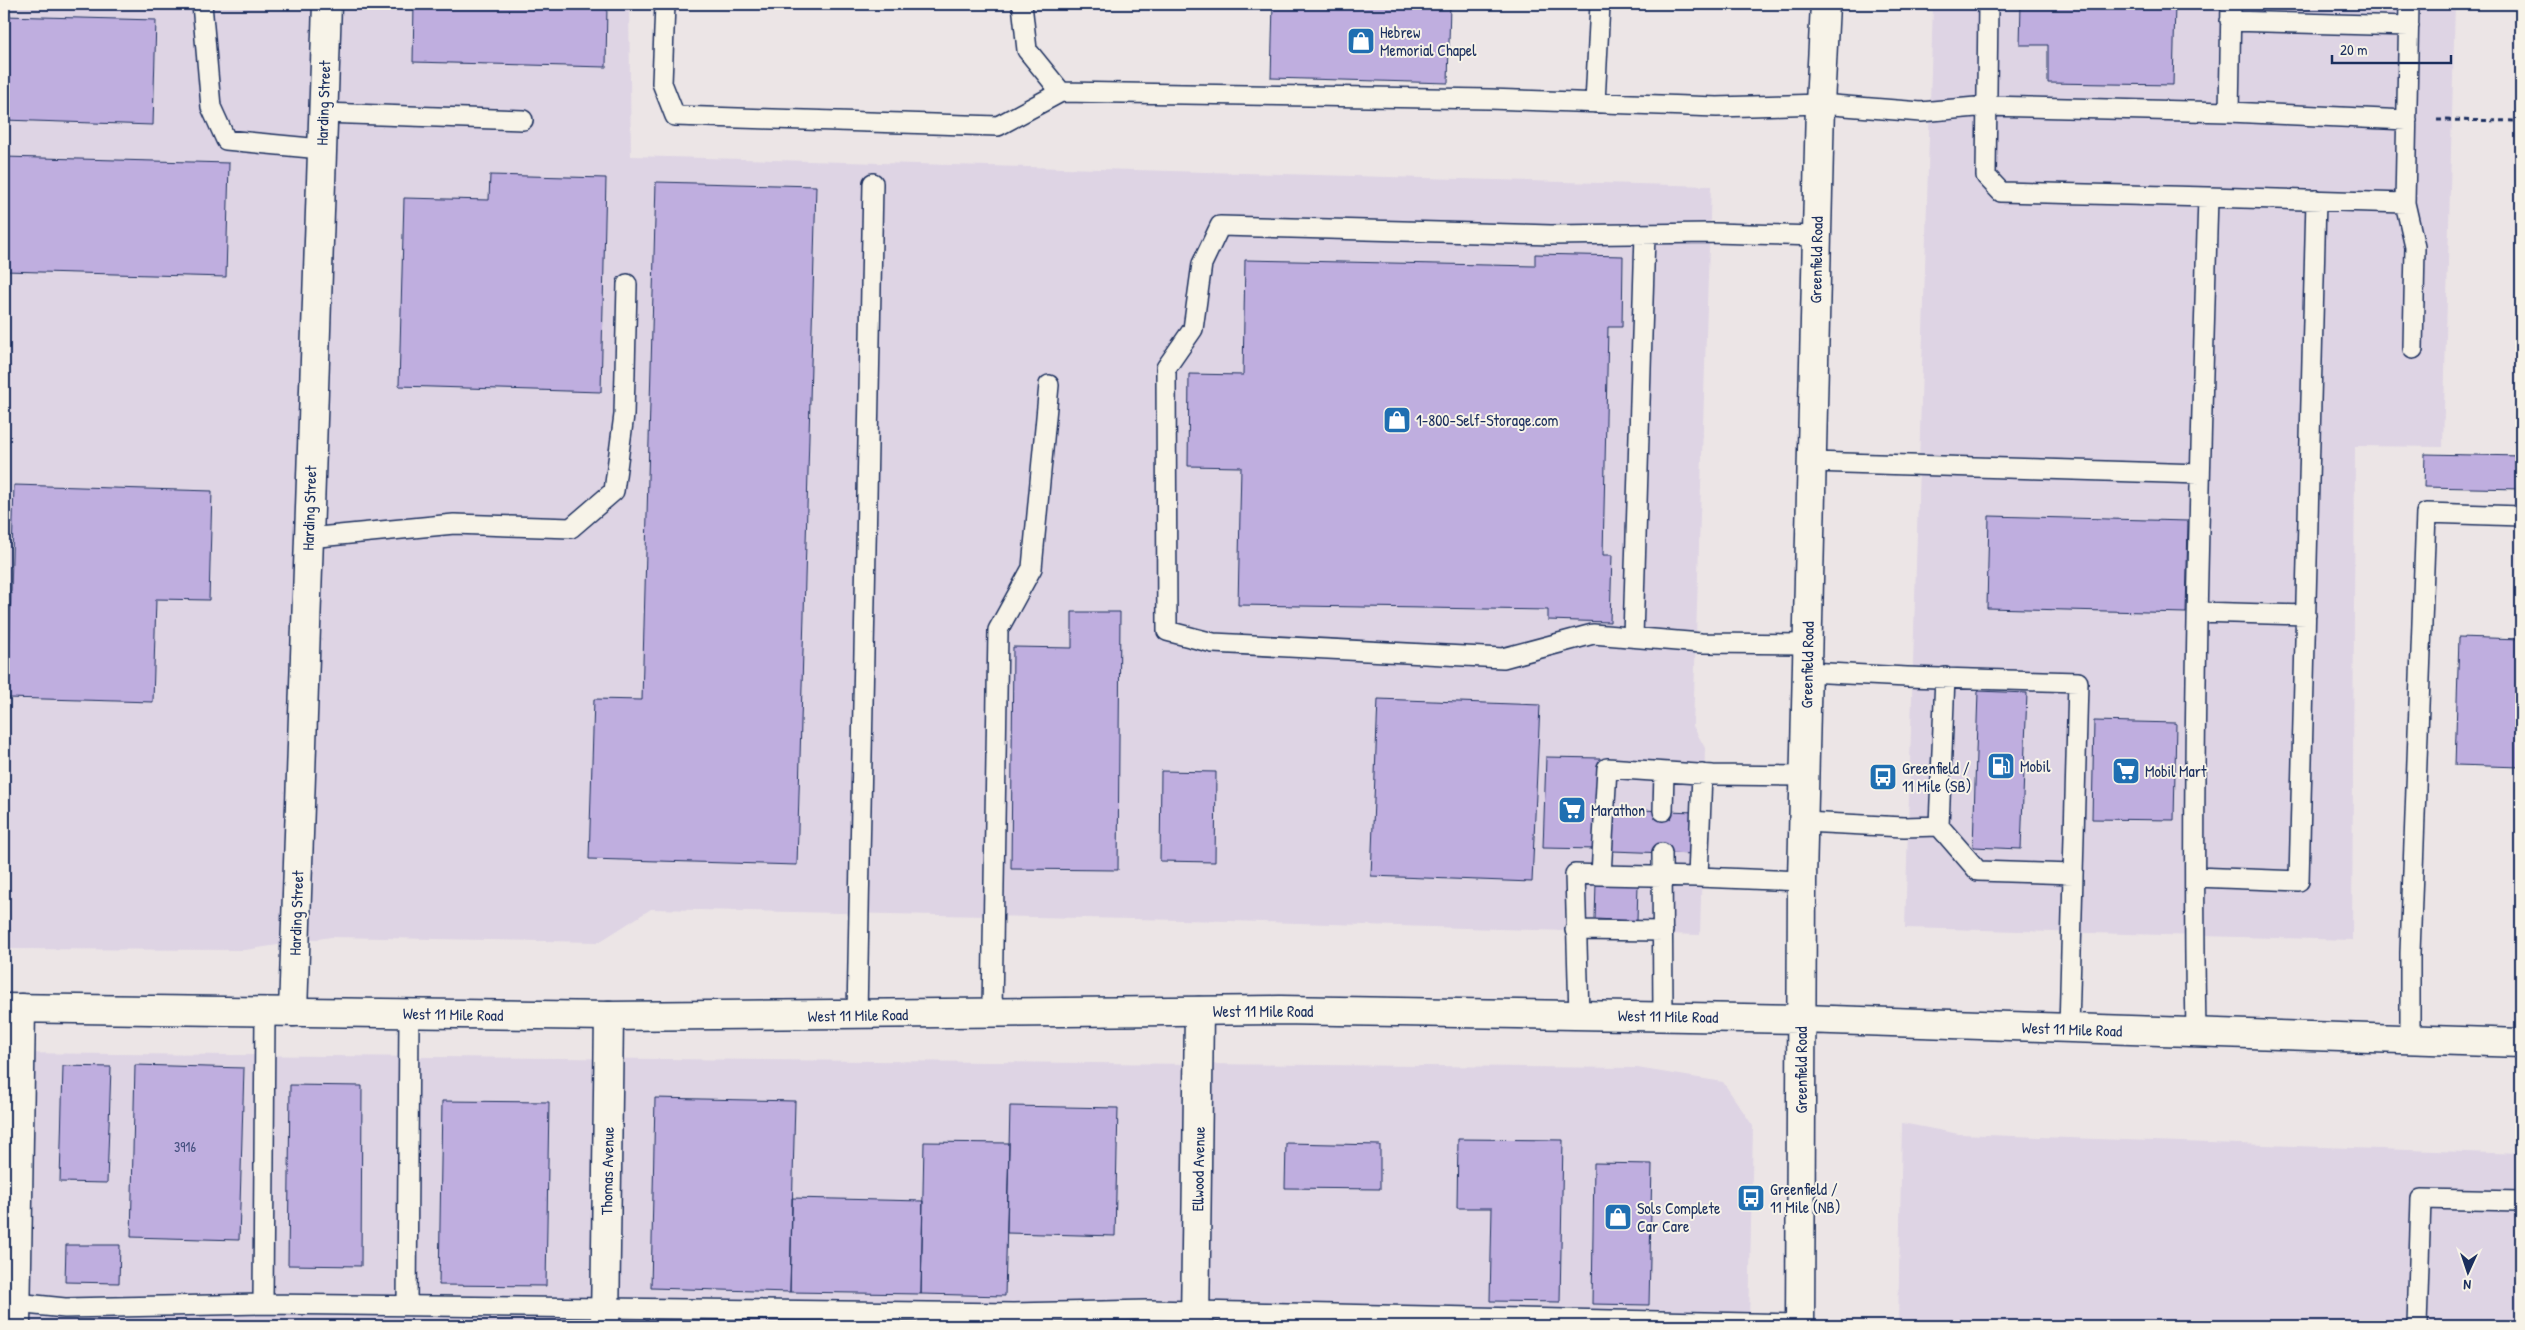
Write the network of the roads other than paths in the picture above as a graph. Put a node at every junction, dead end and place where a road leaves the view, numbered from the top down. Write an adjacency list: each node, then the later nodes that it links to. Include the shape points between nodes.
1 (202, 4): 19 (lane, via 211,106 226,140)
2 (327, 4): 16 (main road, Harding Street)
3 (665, 4): 11 (lane, via 662,83 675,116 998,126)
4 (1022, 4): 11 (lane, via 1027,50)
5 (1600, 4): 12 (lane)
6 (1825, 4): 13 (main road, Greenfield Road)
7 (1988, 4): 14 (lane)
8 (2409, 4): 10 (lane)
9 (2231, 13): 10 (lane); 15 (lane)
10 (2409, 26): 18 (lane)
11 (1061, 92): 12 (lane)
12 (1595, 103): 13 (lane, via 1717,107)
13 (1820, 104): 14 (lane, via 1921,112); 25 (main road, Greenfield Road)
14 (1987, 106): 15 (lane); 21 (lane, via 1986,176 2000,192)
15 (2229, 112): 18 (lane)
16 (323, 113): 17 (lane); 19 (main road, Harding Street)
17 (523, 120)
18 (2407, 120): 23 (lane)
19 (322, 149): 32 (main road, Harding Street)
20 (874, 183): 60 (lane)
21 (2208, 197): 22 (lane); 30 (lane)
22 (2316, 200): 23 (lane); 34 (lane)
23 (2405, 203): 27 (lane, via 2414,247)
24 (1645, 234): 25 (lane); 35 (lane); 35 (lane, via 1551,236 1220,226 1202,264 1193,329 1166,368 1167,631 1212,643 1503,658 1593,634)
25 (1817, 236): 29 (main road, Greenfield Road)
26 (627, 284): 32 (lane, via 624,415 614,492 571,528 454,524)
27 (2413, 349)
28 (1049, 385): 55 (lane, via 1032,568 998,630)
29 (1812, 462): 30 (lane); 36 (main road, Greenfield Road)
30 (2200, 474): 33 (lane)
31 (2521, 516): 67 (lane, via 2426,513)
32 (308, 538): 58 (main road, Harding Street)
33 (2198, 612): 34 (lane); 50 (lane)
34 (2306, 614): 50 (lane, via 2299,881)
35 (1633, 637): 36 (lane, via 1701,643)
36 (1808, 644): 37 (main road, Greenfield Road)
37 (1807, 672): 38 (lane); 41 (main road, Greenfield Road)
38 (1945, 678): 44 (lane); 46 (lane, via 2078,682)
39 (1664, 772): 40 (lane); 42 (lane); 47 (lane, via 1607,768)
40 (1702, 774): 41 (lane); 49 (lane)
41 (1805, 776): 43 (main road, Greenfield Road)
42 (1663, 811)
43 (1804, 822): 44 (lane); 51 (main road, Greenfield Road)
44 (1940, 826): 46 (lane, via 1978,871)
45 (1662, 853): 48 (lane)
46 (2073, 874): 65 (lane)
47 (1601, 875): 48 (lane); 52 (lane, via 1575,874)
48 (1661, 876): 49 (lane); 53 (lane)
49 (1698, 877): 51 (lane)
50 (2195, 877): 66 (lane)
51 (1802, 881): 64 (main road, Greenfield Road)
52 (1575, 930): 53 (lane); 61 (lane)
53 (1663, 931): 63 (lane)
54 (12, 1008): 57 (main road, West 11 Mile Road); 72 (main road)
55 (992, 1011): 56 (main road, West 11 Mile Road); 60 (main road, West 11 Mile Road)
56 (1199, 1011): 61 (main road, West 11 Mile Road); 75 (main road, Ellwood Avenue)
57 (265, 1012): 58 (main road, West 11 Mile Road); 70 (lane)
58 (293, 1012): 59 (main road, West 11 Mile Road)
59 (409, 1014): 62 (main road, West 11 Mile Road); 71 (lane)
60 (857, 1015): 62 (main road, West 11 Mile Road)
61 (1579, 1015): 63 (main road, West 11 Mile Road)
62 (609, 1016): 73 (main road, Thomas Avenue)
63 (1663, 1017): 64 (main road, West 11 Mile Road)
64 (1802, 1019): 65 (main road, West 11 Mile Road); 76 (main road, Greenfield Road)
65 (2069, 1029): 66 (main road, West 11 Mile Road)
66 (2196, 1033): 67 (main road, West 11 Mile Road)
67 (2410, 1041): 68 (main road, West 11 Mile Road)
68 (2521, 1043)
69 (2521, 1201): 77 (lane, via 2421,1199)
70 (263, 1304): 71 (lane); 72 (lane, via 65,1308)
71 (407, 1305): 73 (lane)
72 (16, 1315)
73 (605, 1317): 74 (lane)
74 (730, 1319): 75 (lane, via 1148,1310)
75 (1195, 1319): 76 (lane)
76 (1800, 1325)
77 (2417, 1326)

